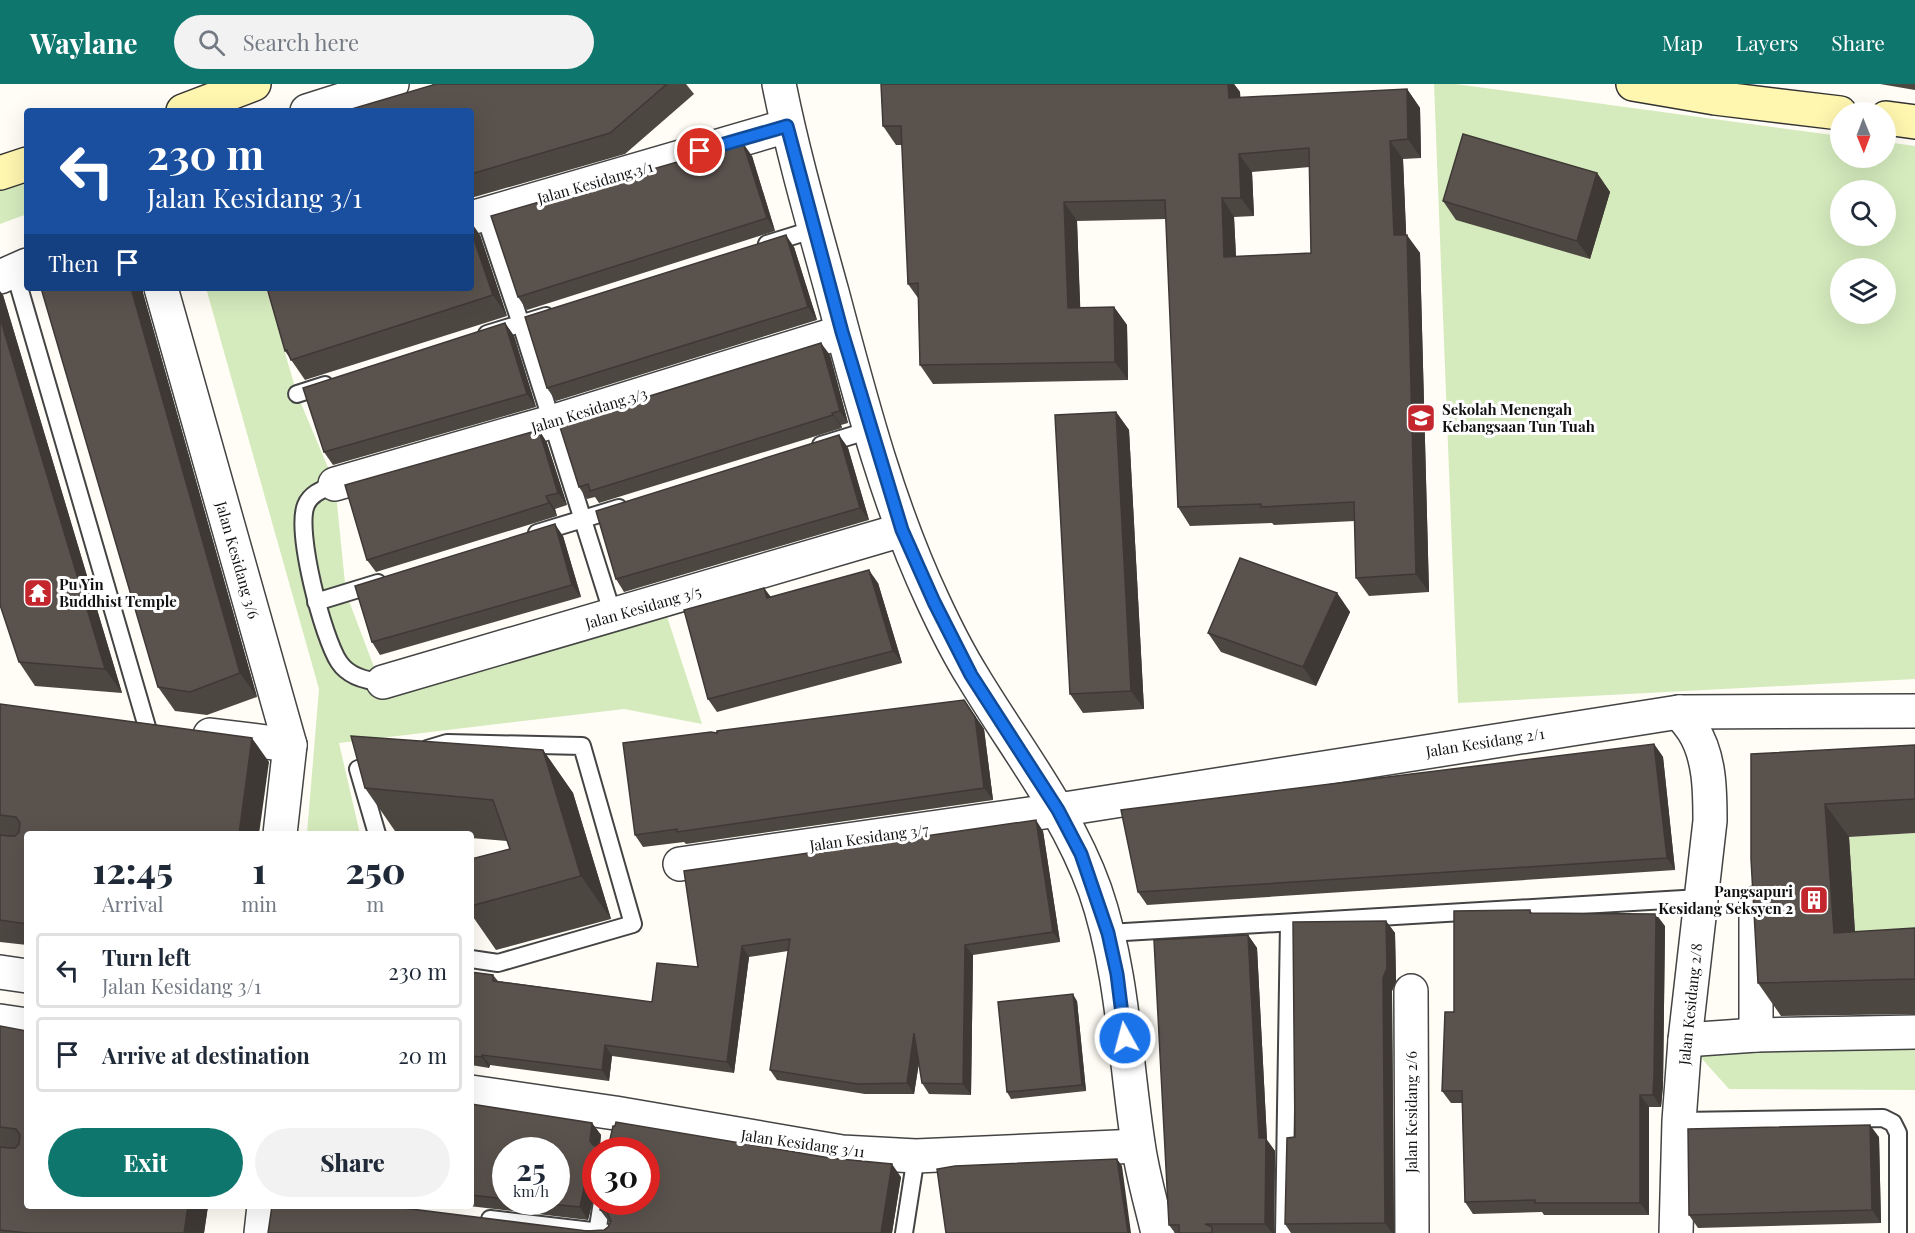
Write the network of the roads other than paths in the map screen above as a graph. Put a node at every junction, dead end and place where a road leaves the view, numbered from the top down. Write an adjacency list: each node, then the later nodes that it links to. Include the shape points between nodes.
1 (254, 84): 6 (street)
2 (392, 84): 7 (street)
3 (779, 84): 11 (street)
4 (1633, 84): 5 (street)
5 (1717, 91): 8 (street)
6 (204, 108)
7 (316, 108)
8 (1830, 111)
9 (1896, 119): 10 (street)
10 (1915, 122)
11 (787, 126): 14 (street, Jalan Kesidang 3/1); 15 (street)
12 (24, 165): 13 (street)
13 (0, 173)
14 (477, 216): 20 (lane)
15 (815, 229): 16 (lane); 21 (street)
16 (747, 251)
17 (14, 271): 40 (lane)
18 (162, 291): 41 (street, Jalan Kesidang 3/6)
19 (566, 309): 20 (lane)
20 (521, 324): 22 (lane); 25 (lane)
21 (842, 332): 25 (street, Jalan Kesidang 3/3); 26 (street)
22 (476, 338)
23 (342, 380): 24 (lane)
24 (297, 394)
25 (551, 422): 28 (street, Jalan Kesidang 3/3); 30 (lane)
26 (870, 430): 27 (lane); 31 (street)
27 (804, 450)
28 (335, 484): 34 (lane, via 318,491 306,505 303,524)
29 (638, 502): 30 (lane)
30 (583, 519): 32 (lane); 35 (lane)
31 (902, 530): 35 (street, Jalan Kesidang 3/5); 44 (street, via 971,675)
32 (526, 537)
33 (392, 579): 34 (lane)
34 (316, 602): 36 (lane, via 339,662 352,675)
35 (613, 615): 36 (street, Jalan Kesidang 3/5)
36 (383, 682)
37 (1915, 711): 38 (street, Jalan Kesidang 2/1)
38 (1679, 712): 44 (street, Jalan Kesidang 2/1); 49 (street, Jalan Kesidang 2/8, via 1695,731 1710,787 1710,821)
39 (113, 723): 40 (street)
40 (147, 727): 41 (street)
41 (290, 745): 45 (street, Jalan Kesidang 3/6)
42 (413, 753): 52 (lane, via 447,743 582,746 633,924 498,963)
43 (391, 759): 46 (lane, via 358,769)
44 (1058, 810): 47 (street, Jalan Kesidang 3/7); 51 (street, via 1081,854)
45 (280, 831)
46 (376, 831)
47 (680, 864)
48 (1756, 868): 59 (street)
49 (1700, 898): 50 (lane); 60 (street, Jalan Kesidang 2/8)
50 (1289, 923): 51 (lane); 72 (lane)
51 (1108, 933): 63 (street, via 1117,974)
52 (474, 959)
53 (0, 972): 54 (street)
54 (24, 976)
55 (1411, 991): 73 (street, Jalan Kesidang 2/6)
56 (0, 1020): 57 (street)
57 (24, 1024)
58 (1915, 1032): 59 (street)
59 (1756, 1035): 60 (street)
60 (1685, 1040): 62 (street, Jalan Kesidang 2/8)
61 (474, 1093): 64 (street, Jalan Kesidang 3/11, via 613,1122 842,1152)
62 (1679, 1121): 74 (street, Jalan Kesidang 2/8); 75 (lane, via 1883,1118 1893,1123 1898,1133)
63 (1138, 1146): 64 (street, Jalan Kesidang 3/11); 71 (street)
64 (915, 1156): 70 (lane)
65 (264, 1209): 69 (street)
66 (602, 1215): 68 (lane)
67 (471, 1217): 68 (lane)
68 (601, 1232)
69 (261, 1233)
70 (904, 1233)
71 (1158, 1233)
72 (1284, 1233)
73 (1412, 1233)
74 (1676, 1233)
75 (1898, 1233)

